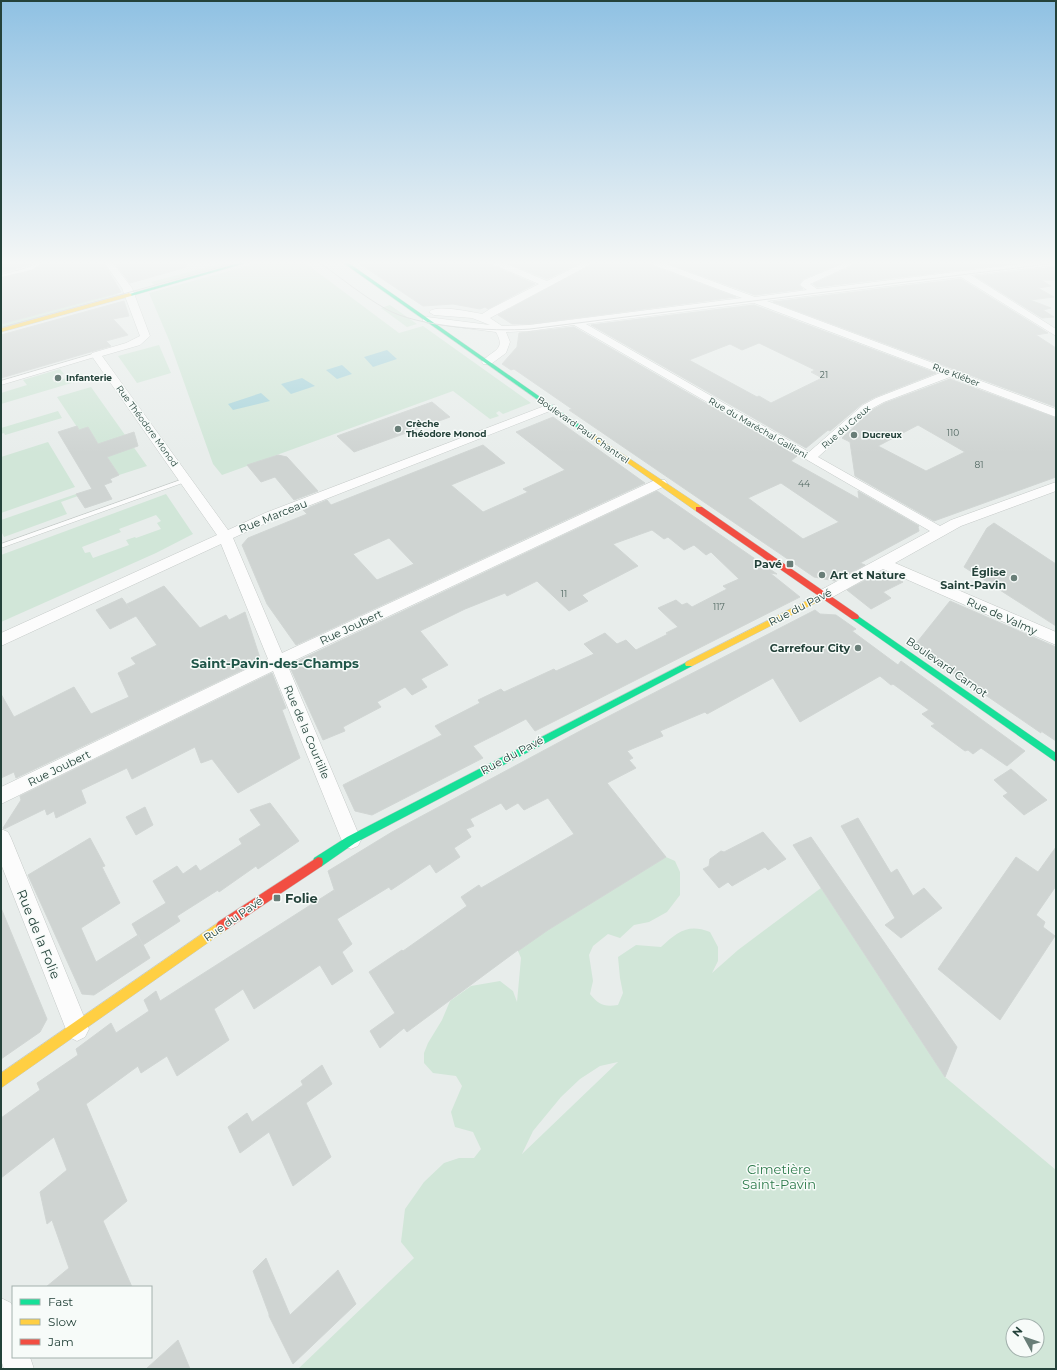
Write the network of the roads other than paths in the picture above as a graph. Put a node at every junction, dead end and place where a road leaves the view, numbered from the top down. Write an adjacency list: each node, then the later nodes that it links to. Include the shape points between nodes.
1 (15, 326): 11 (street)
2 (142, 326): 13 (street, via 145,337 137,343)
3 (435, 326): 14 (street, Boulevard Paul Chantrel)
4 (475, 326): 10 (street)
5 (496, 326): 10 (street)
6 (545, 326): 10 (street)
7 (583, 326): 19 (street, Rue du Maréchal Gallieni)
8 (825, 326): 15 (street, Rue Kléber)
9 (1043, 326): 12 (street)
10 (500, 329): 14 (street, via 505,345)
11 (1, 330)
12 (1056, 334)
13 (96, 355): 16 (lane); 20 (street, Rue Théodore Monod)
14 (487, 362): 17 (street, Boulevard Paul Chantrel)
15 (951, 373): 18 (street, Rue Kléber); 19 (street, Rue du Creux, via 868,407)
16 (1, 383)
17 (551, 407): 21 (street, Boulevard Paul Chantrel); 24 (street, Rue Marceau, via 270,516)
18 (1056, 413)
19 (810, 458): 23 (street, Rue du Maréchal Gallieni)
20 (186, 480): 24 (street, Rue Théodore Monod); 25 (lane)
21 (660, 483): 27 (street, Boulevard Paul Chantrel); 30 (street, Rue Joubert)
22 (1056, 486): 23 (street, Rue du Pavé, via 956,523)
23 (941, 532): 26 (street, Rue du Pavé)
24 (225, 536): 29 (street, Rue Marceau); 30 (street, Rue de la Courtille)
25 (1, 546)
26 (883, 563): 27 (street, Rue du Pavé); 28 (street, Rue de Valmy)
27 (824, 595): 31 (street, Boulevard Carnot); 34 (street, Rue du Pavé)
28 (1056, 639)
29 (1, 640)
30 (277, 662): 32 (street, Rue Joubert); 34 (street, Rue de la Courtille)
31 (1056, 758)
32 (1, 796)
33 (1, 838): 35 (street, Rue de la Folie)
34 (351, 840): 35 (street, Rue du Pavé, via 248,908)
35 (77, 1029): 36 (street, Rue du Pavé)
36 (1, 1081)
37 (1, 1313): 38 (street)
38 (12, 1348)
39 (15, 1358): 40 (street)
40 (19, 1369)

